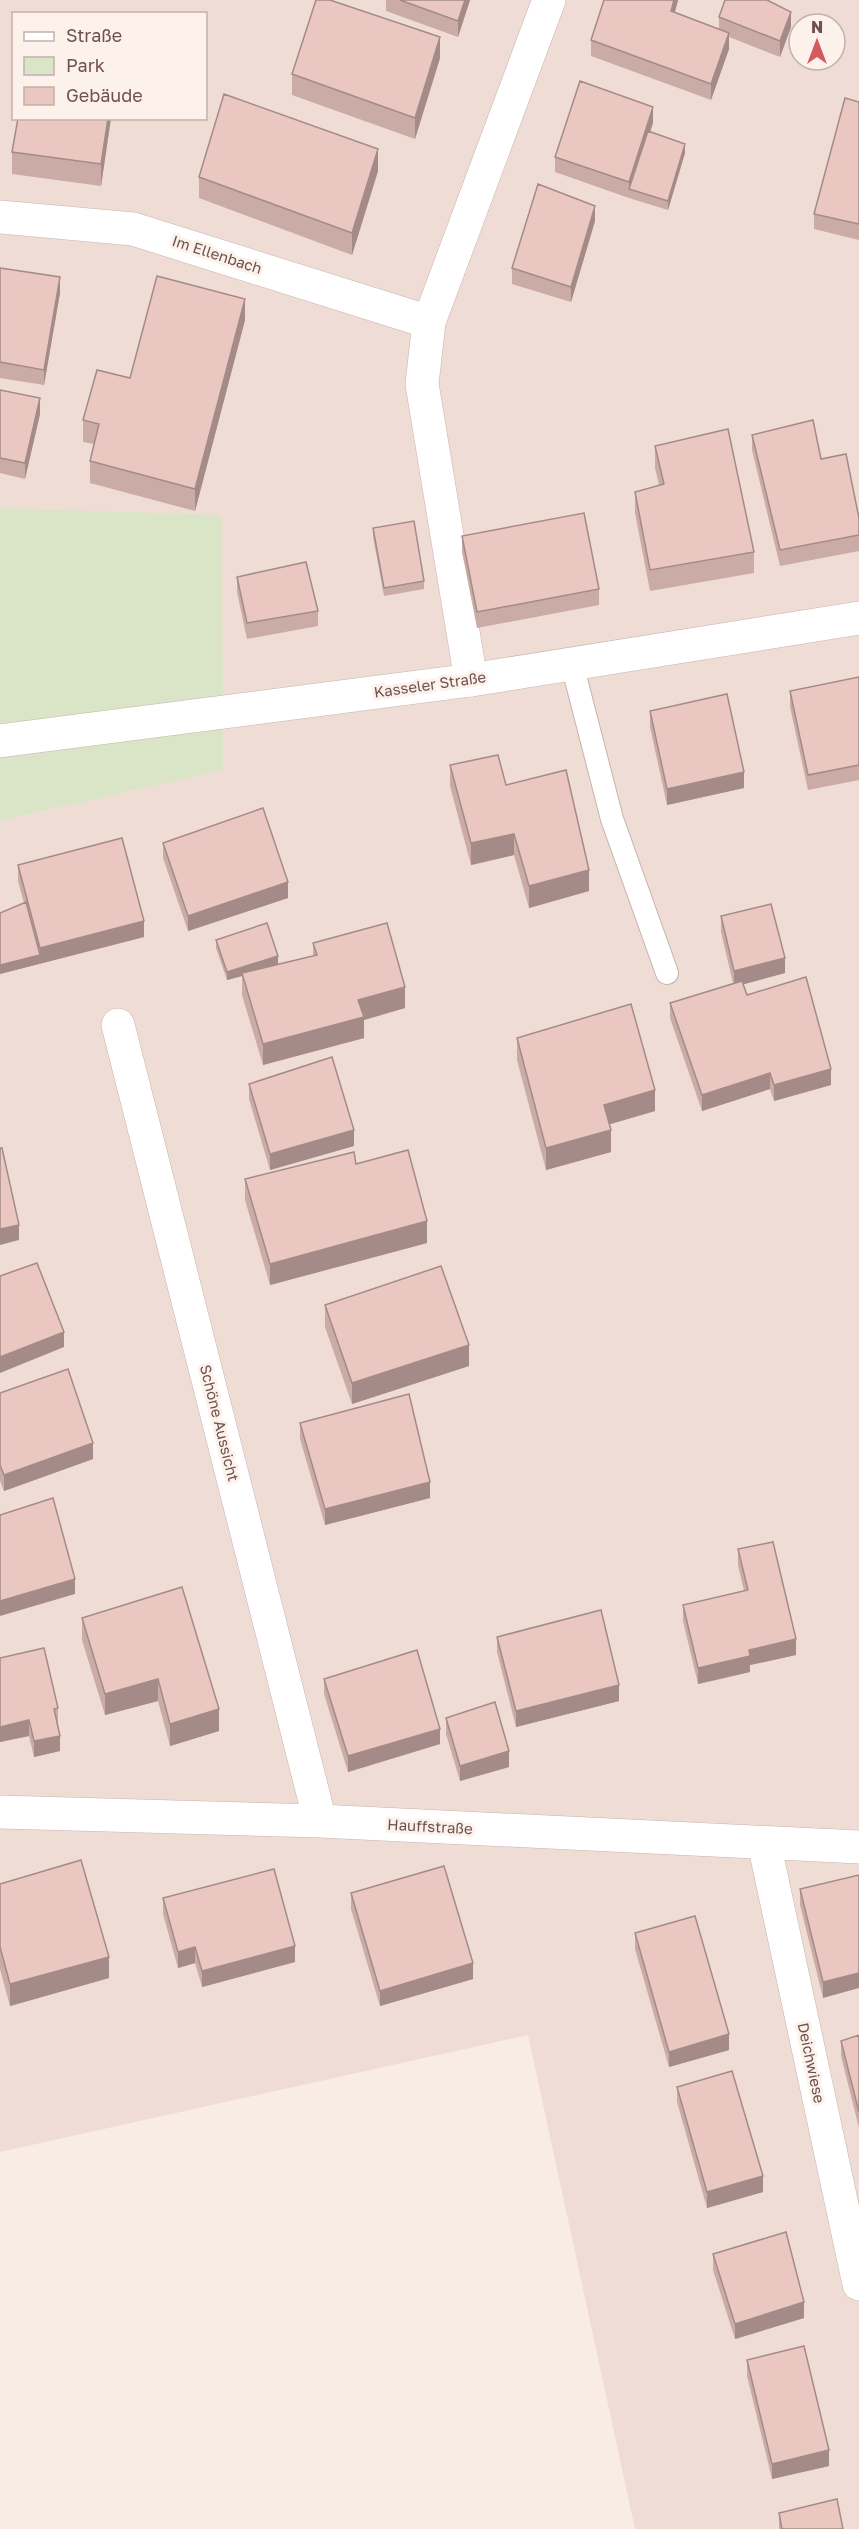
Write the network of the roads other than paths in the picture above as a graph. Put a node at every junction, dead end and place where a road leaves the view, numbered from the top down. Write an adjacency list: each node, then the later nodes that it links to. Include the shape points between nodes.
1 (549, 0): 3 (street)
2 (0, 217): 3 (street, Im Ellenbach, via 134,229)
3 (429, 322): 6 (street, via 422,384)
4 (859, 618): 5 (street, Kasseler Straße)
5 (572, 664): 6 (street, Kasseler Straße); 8 (lane, via 612,819)
6 (471, 680): 7 (street, Kasseler Straße)
7 (0, 741)
8 (667, 973)
9 (118, 1025): 11 (street, Schöne Aussicht)
10 (0, 1812): 11 (street, Hauffstraße)
11 (320, 1821): 12 (street, Hauffstraße)
12 (764, 1843): 13 (street, Hauffstraße); 14 (street, Deichwiese)
13 (859, 1847)
14 (859, 2284)

